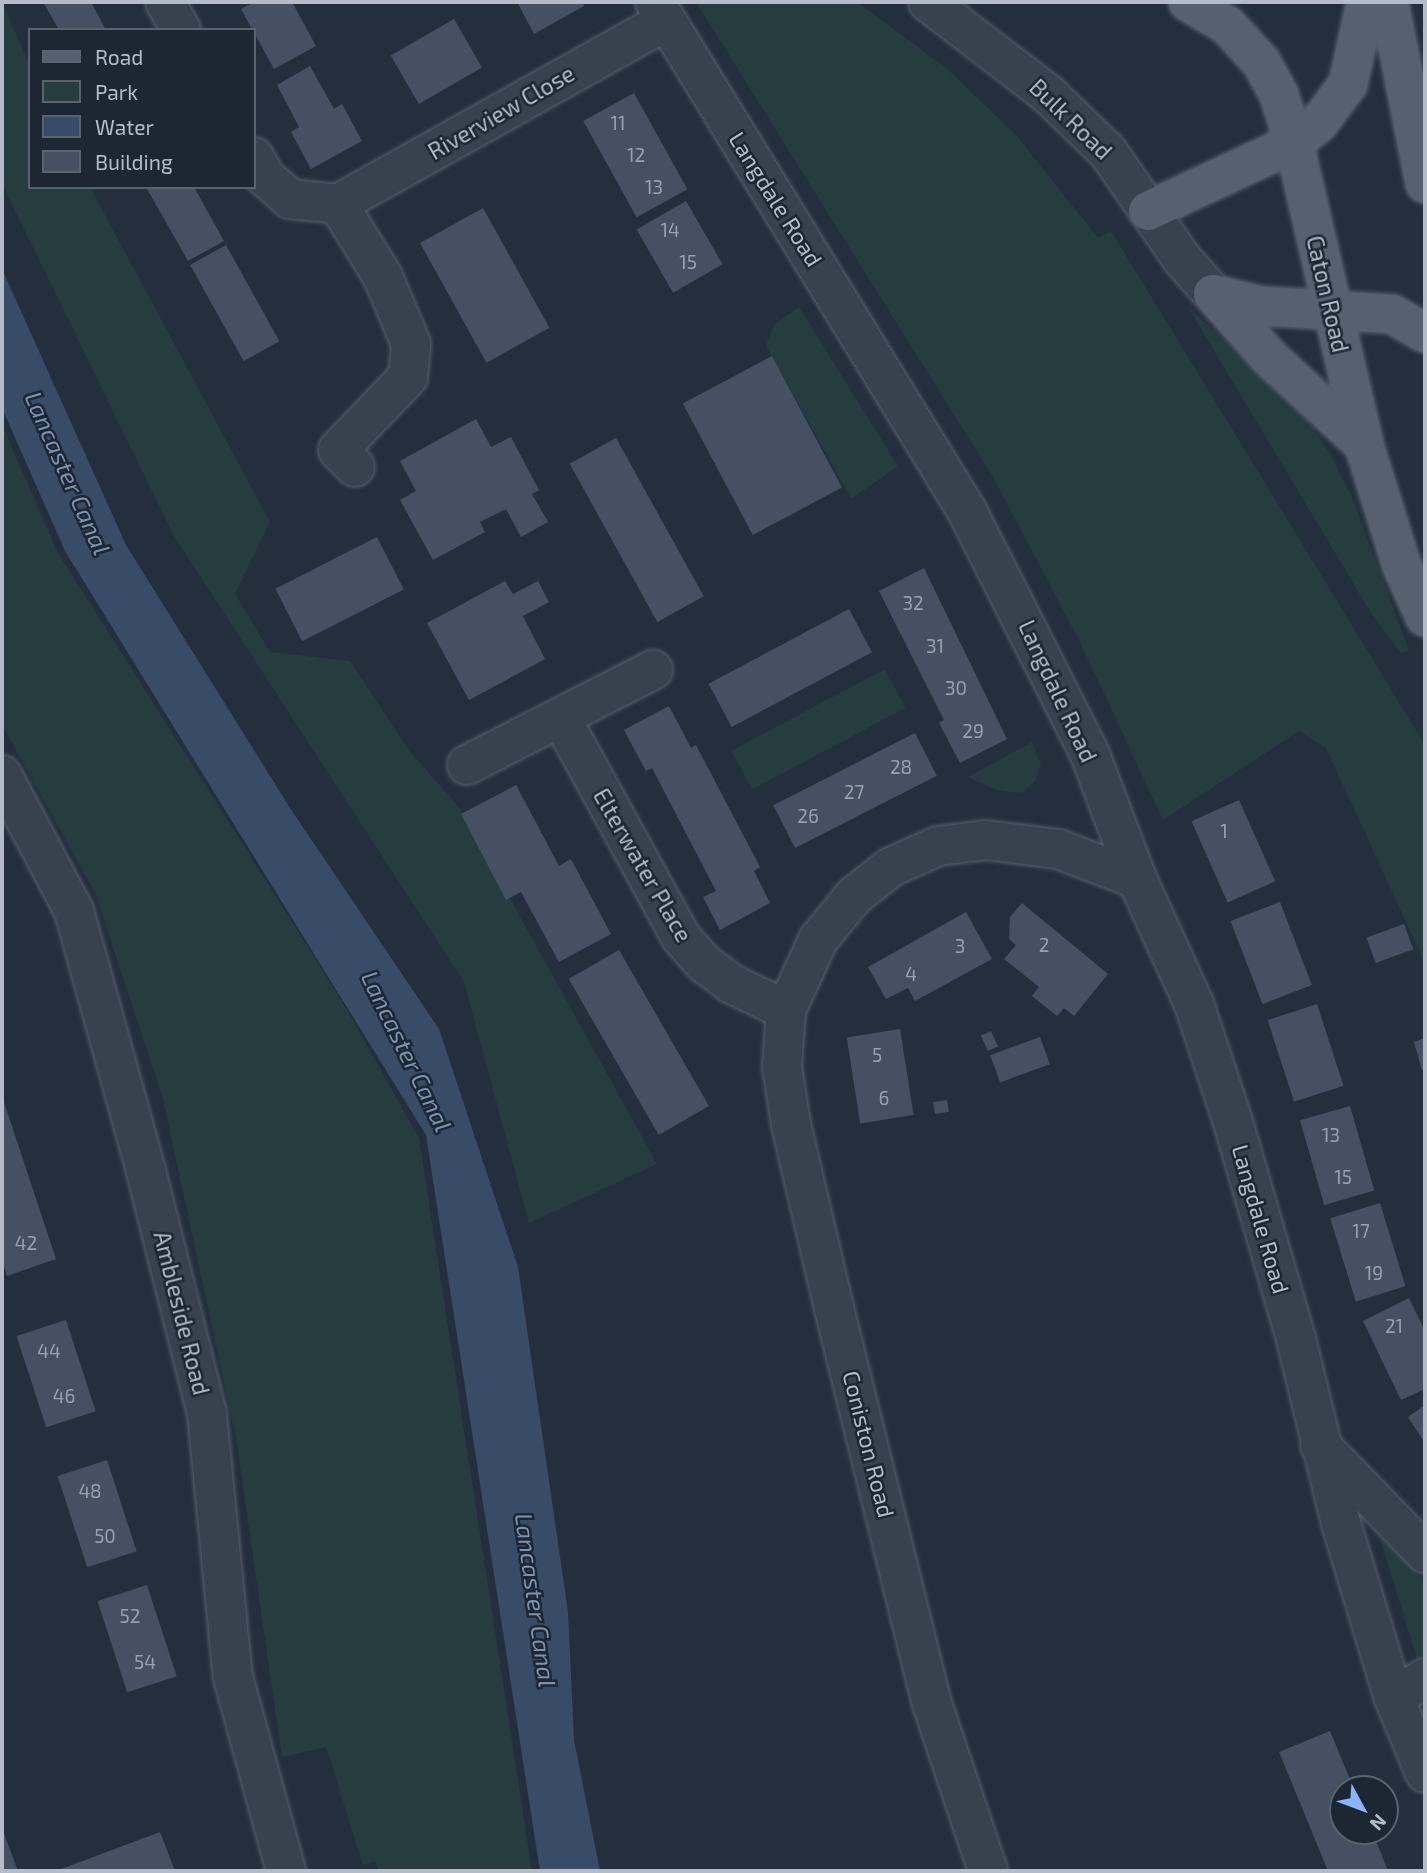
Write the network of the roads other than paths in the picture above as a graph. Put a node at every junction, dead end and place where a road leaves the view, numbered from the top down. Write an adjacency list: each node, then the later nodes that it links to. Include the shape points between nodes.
1 (165, 2): 7 (street)
2 (928, 2): 12 (street, Bulk Road, via 1048,94 1108,152)
3 (1188, 2): 8 (main road, Caton Road, via 1227,25 1261,62 1279,95)
4 (1366, 2): 8 (main road, via 1348,84 1333,108)
5 (1389, 2): 10 (main road)
6 (660, 11): 11 (street, Riverview Close); 23 (street, Langdale Road, via 1004,577 1091,757)
7 (180, 28)
8 (1294, 143): 12 (main road); 14 (main road, Caton Road)
9 (256, 161): 11 (street, via 265,177 290,199)
10 (1425, 183)
11 (338, 204): 17 (street, via 383,277 411,344 408,377 338,450)
12 (1148, 211): 13 (street, Bulk Road)
13 (1213, 294): 14 (main road, via 1261,306); 16 (main road, via 1269,357)
14 (1329, 308): 15 (main road, via 1392,314); 16 (main road, Caton Road)
15 (1425, 333)
16 (1364, 445): 18 (main road, Caton Road, via 1395,544)
17 (355, 467)
18 (1425, 617)
19 (653, 670): 20 (street)
20 (561, 718): 21 (street); 24 (street, Elterwater Place, via 681,937 704,963 732,984)
21 (467, 765)
22 (2, 775): 29 (street, Ambleside Road, via 74,911 150,1184 207,1414 233,1677)
23 (1137, 878): 24 (street, via 1058,849 986,840 939,846 891,867 853,897 818,940); 25 (street, Langdale Road, via 1194,1004 1233,1122 1296,1339)
24 (786, 1010): 30 (street, Coniston Road, via 782,1067 835,1312 932,1704)
25 (1319, 1443): 26 (street); 27 (street, Langdale Road)
26 (1425, 1553)
27 (1410, 1688): 28 (street, Langdale Road)
28 (1425, 1773)
29 (286, 1871)
30 (988, 1871)

